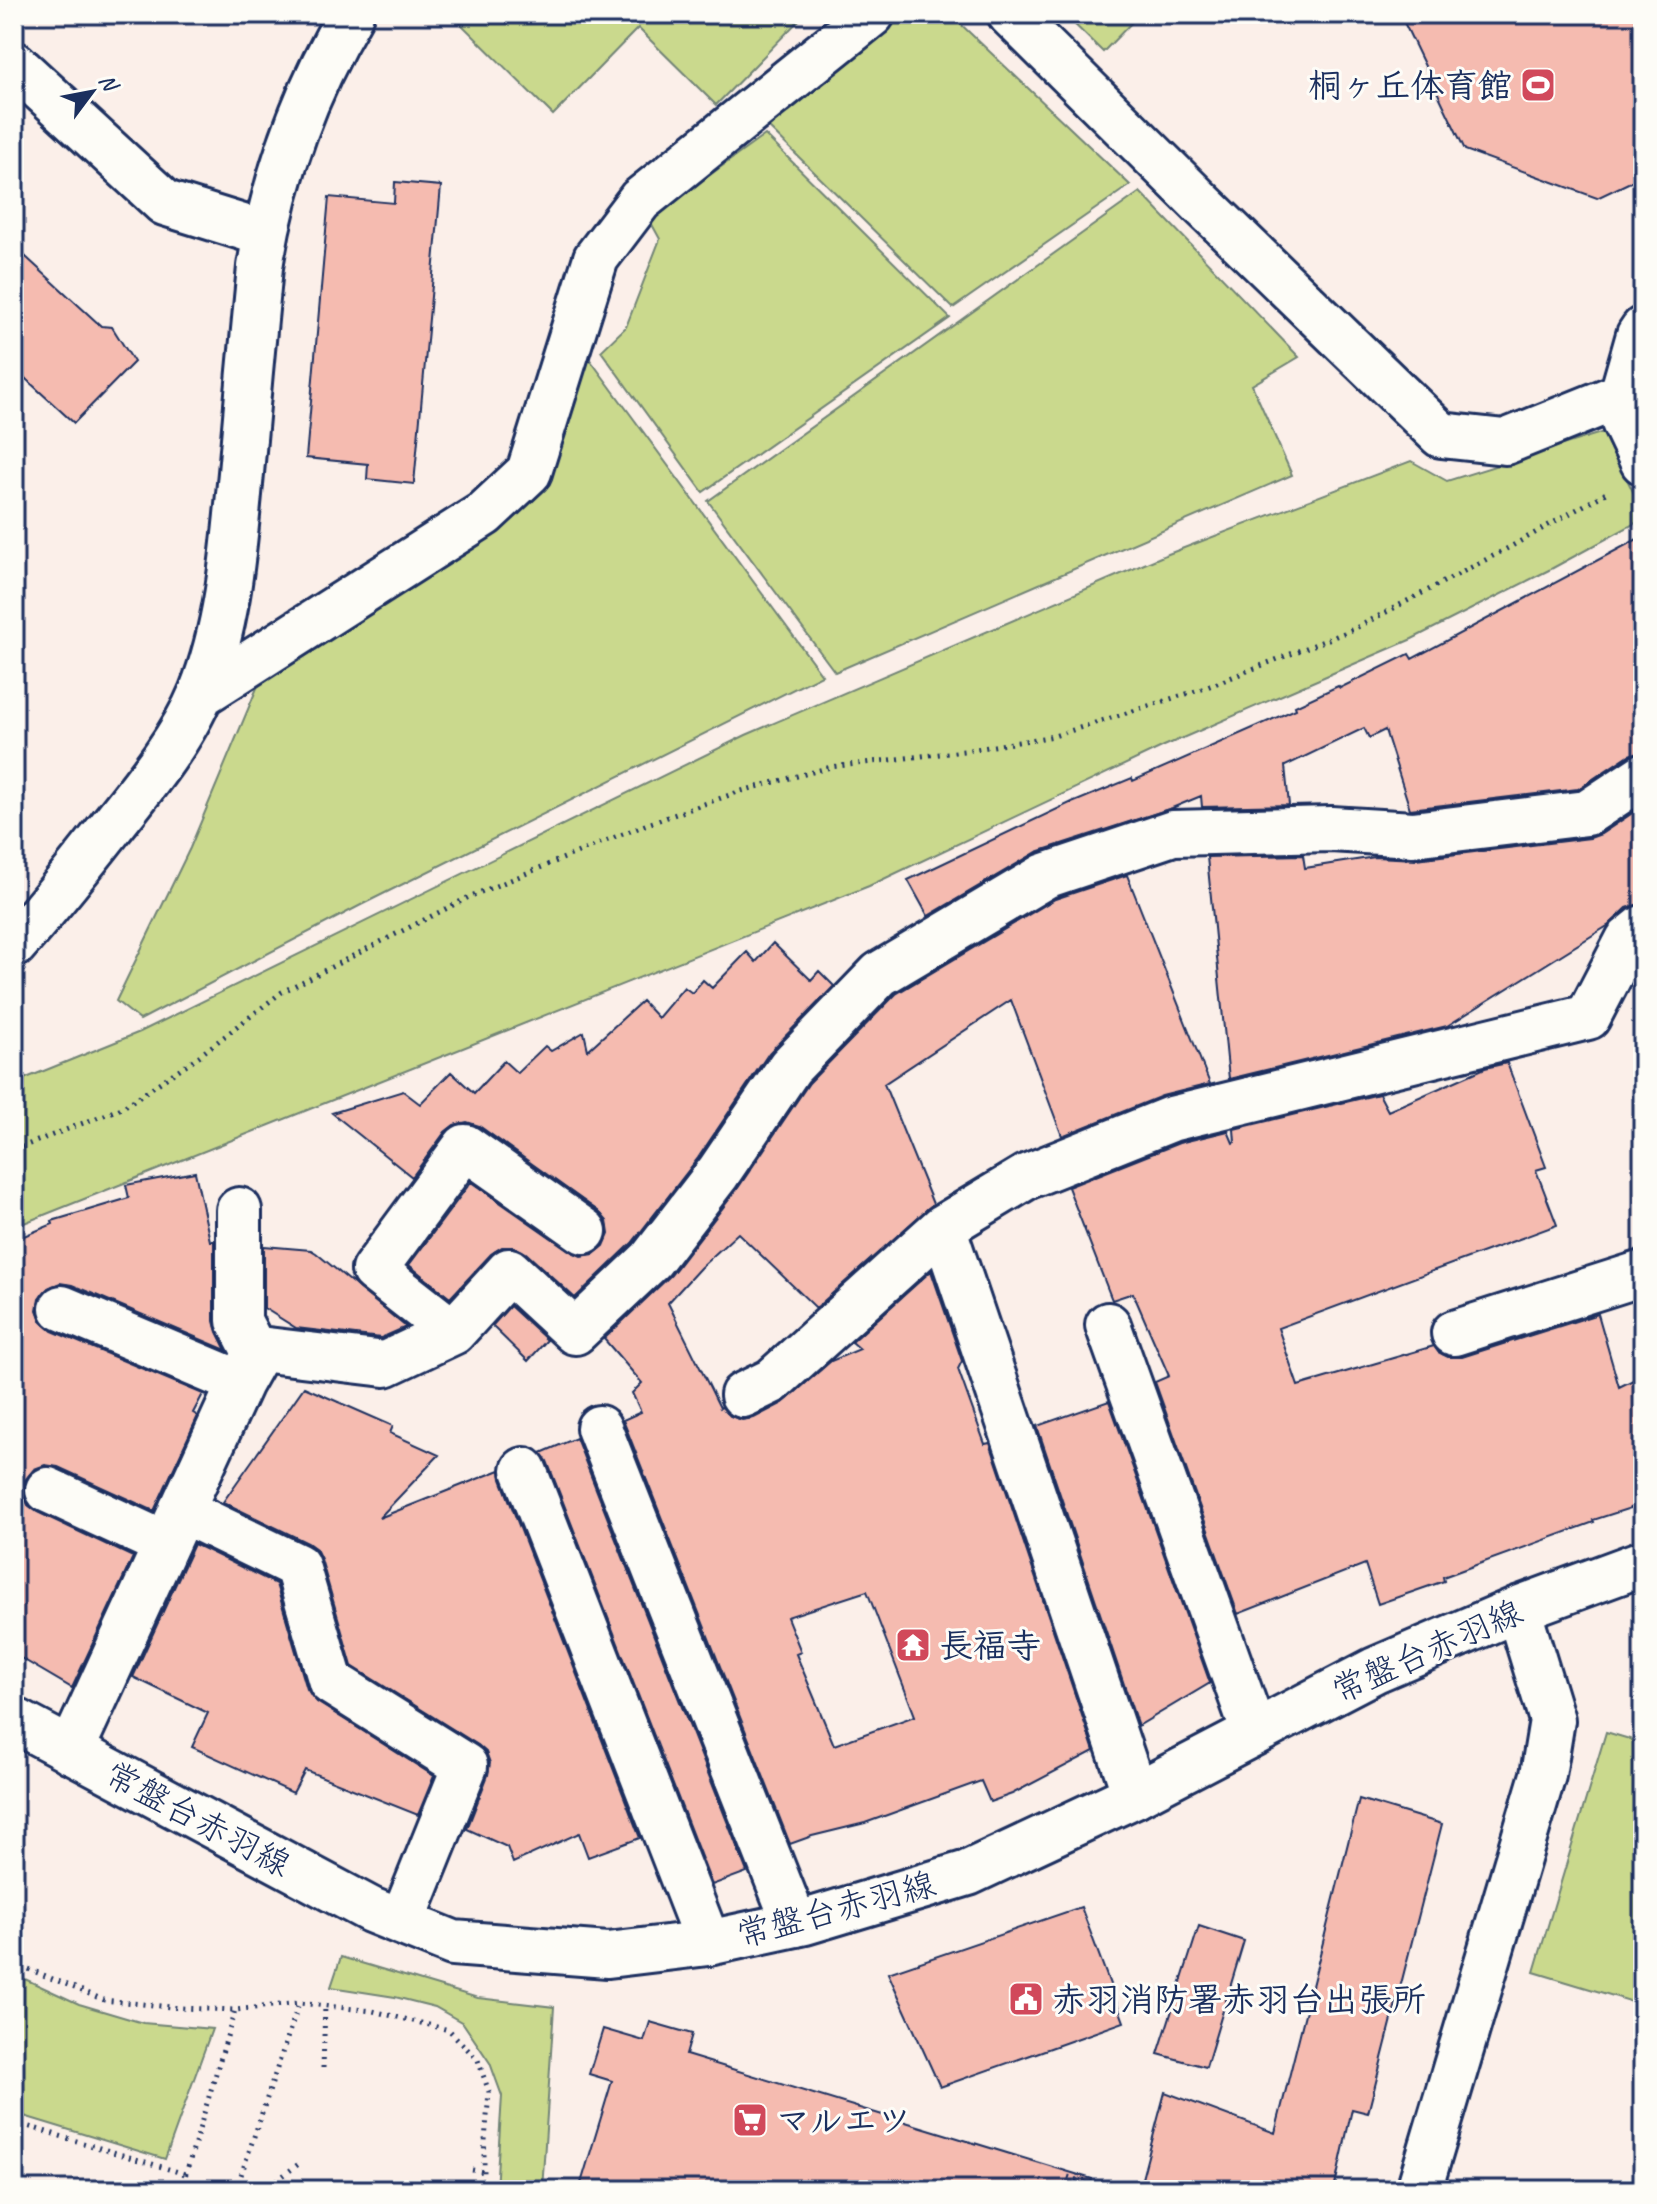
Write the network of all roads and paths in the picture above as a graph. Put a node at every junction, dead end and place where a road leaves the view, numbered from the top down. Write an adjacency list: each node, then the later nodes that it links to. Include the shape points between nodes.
1 (351, 14): 5 (street, via 306,101)
2 (872, 14): 9 (street, via 640,200 596,258 529,472 484,514)
3 (1010, 14): 7 (street, via 1441,435 1505,442)
4 (14, 64): 5 (street, via 165,203)
5 (265, 234): 9 (street, via 236,528 214,653)
6 (1643, 329): 7 (street)
7 (1622, 395): 8 (street)
8 (1630, 474): 13 (path, via 1510,547 1354,629 1202,689 1054,736 831,767 738,792 471,896 282,992 122,1108)
9 (200, 695): 12 (street, via 149,779)
10 (1643, 776): 20 (street, via 1587,813 1413,834 1331,829 1173,833 1045,876 880,974 790,1067 651,1260 575,1332 509,1271)
11 (1643, 928): 15 (street, via 1628,940 1588,1017 1171,1119 1026,1177)
12 (14, 945)
13 (14, 1150)
14 (239, 1210): 22 (street, via 239,1321)
15 (943, 1227): 23 (street, via 772,1381); 33 (street)
16 (584, 1231): 20 (street, via 465,1147 374,1270)
17 (1643, 1273): 21 (street)
18 (62, 1308): 22 (street)
19 (1108, 1325): 31 (street)
20 (453, 1332): 22 (street, via 385,1364 259,1349)
21 (1454, 1333)
22 (248, 1368): 27 (street)
23 (743, 1395)
24 (599, 1428): 35 (street)
25 (524, 1470): 36 (street)
26 (48, 1490): 27 (street)
27 (173, 1527): 32 (street); 34 (street, via 297,1566 331,1682 465,1766)
28 (1643, 1563): 29 (street, 常盤台赤羽線)
29 (1518, 1609): 31 (street, 常盤台赤羽線, via 1375,1670); 53 (street, via 1552,1720 1543,1775)
30 (14, 1720): 32 (street, 常盤台赤羽線)
31 (1254, 1732): 33 (street, 常盤台赤羽線)
32 (71, 1751): 34 (street, 常盤台赤羽線)
33 (1135, 1795): 35 (street, 常盤台赤羽線, via 968,1873)
34 (402, 1922): 36 (street, 常盤台赤羽線, via 453,1943 608,1955)
35 (795, 1924): 36 (street, 常盤台赤羽線)
36 (708, 1943)
37 (14, 1963): 40 (path, via 104,2000)
38 (299, 2003): 39 (path); 40 (path); 49 (path)
39 (325, 2006): 41 (path); 45 (path, via 373,2011 449,2030 478,2060 489,2092)
40 (235, 2010): 46 (path)
41 (323, 2068)
42 (14, 2122): 46 (path)
43 (300, 2163): 50 (path)
44 (472, 2170): 45 (path)
45 (484, 2172): 51 (path)
46 (185, 2174): 48 (path)
47 (1068, 2177): 52 (path)
48 (181, 2190)
49 (237, 2190)
50 (264, 2190)
51 (484, 2190)
52 (1110, 2190)
53 (1419, 2190)

